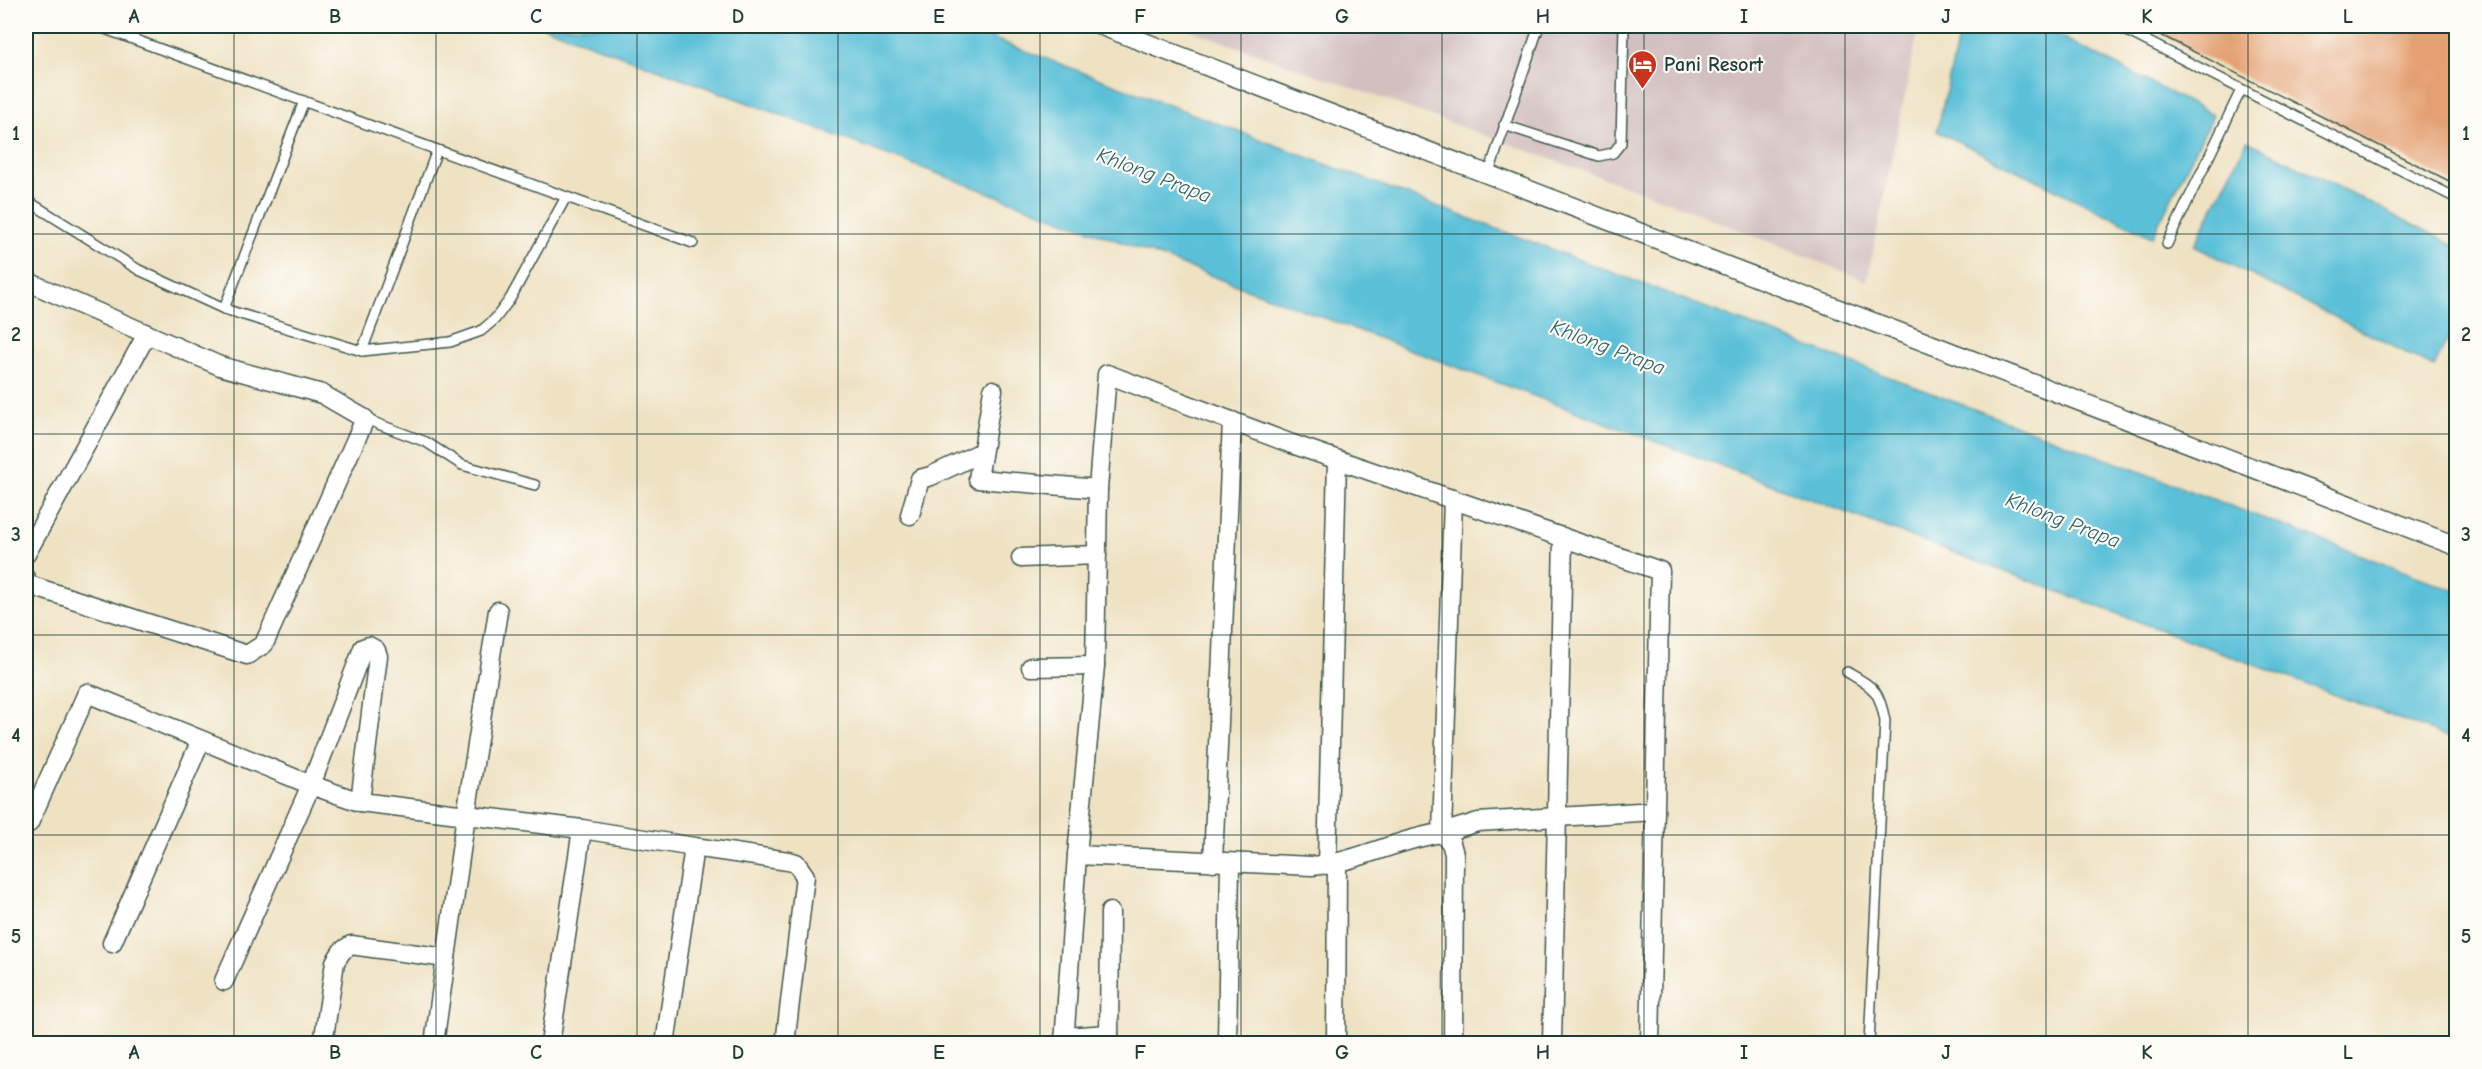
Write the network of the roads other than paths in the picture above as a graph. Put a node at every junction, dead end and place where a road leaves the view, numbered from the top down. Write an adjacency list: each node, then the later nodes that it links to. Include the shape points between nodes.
1 (97, 26): 7 (lane)
2 (1102, 26): 10 (street)
3 (1539, 26): 8 (lane)
4 (1624, 26): 8 (lane, via 1621,143 1613,153 1599,156)
5 (2117, 26): 6 (lane)
6 (2241, 90): 12 (lane); 15 (lane)
7 (304, 101): 9 (lane); 17 (lane)
8 (1504, 125): 10 (lane)
9 (437, 150): 11 (lane); 19 (lane)
10 (1488, 175): 30 (street)
11 (566, 197): 14 (lane); 19 (lane, via 510,299 481,331 450,342)
12 (2457, 198)
13 (26, 200): 17 (lane, via 140,270)
14 (693, 243)
15 (2167, 244)
16 (26, 281): 18 (street)
17 (224, 309): 19 (lane)
18 (147, 334): 21 (street, via 220,366 322,394); 31 (street)
19 (362, 351)
20 (993, 390): 23 (street)
21 (365, 418): 25 (lane, via 426,442 462,465); 34 (street, via 264,644 247,655 29,585)
22 (1232, 422): 24 (street); 26 (street, via 1107,374); 50 (street)
23 (982, 452): 26 (street, via 978,479); 28 (street, via 920,479)
24 (1337, 460): 27 (street); 51 (street)
25 (535, 485)
26 (1098, 489): 32 (street)
27 (1453, 500): 29 (street); 47 (street)
28 (910, 515)
29 (1563, 537): 42 (street, via 1660,571); 44 (street)
30 (2457, 546)
31 (26, 554)
32 (1097, 555): 33 (street); 36 (street)
33 (1021, 558)
34 (26, 579)
35 (498, 611): 43 (street)
36 (1095, 666): 37 (street); 49 (street)
37 (1031, 667)
38 (1847, 672): 68 (lane, via 1872,687 1881,700 1885,721)
39 (201, 740): 40 (street); 45 (street, via 87,693); 53 (street)
40 (311, 785): 41 (street); 41 (street, via 363,648 369,646 378,656); 55 (street)
41 (360, 802): 43 (street)
42 (1655, 811): 44 (street); 67 (street)
43 (466, 814): 46 (street); 54 (street)
44 (1557, 818): 47 (street, via 1478,822); 66 (street)
45 (29, 823)
46 (582, 829): 48 (street); 60 (street)
47 (1442, 834): 51 (street, via 1401,841); 65 (street, via 1451,843 1454,854)
48 (694, 847): 61 (street); 62 (street, via 796,863 805,876)
49 (1077, 855): 50 (street); 57 (street)
50 (1221, 862): 51 (street); 63 (street)
51 (1332, 864): 64 (street)
52 (1110, 912): 56 (street)
53 (112, 943)
54 (446, 958): 58 (street, via 351,945 342,951 335,962); 59 (street)
55 (224, 981)
56 (1109, 1039): 57 (street)
57 (1064, 1040)
58 (322, 1044)
59 (434, 1044)
60 (550, 1044)
61 (665, 1044)
62 (786, 1044)
63 (1227, 1044)
64 (1336, 1044)
65 (1453, 1044)
66 (1552, 1044)
67 (1650, 1044)
68 (1869, 1044)

